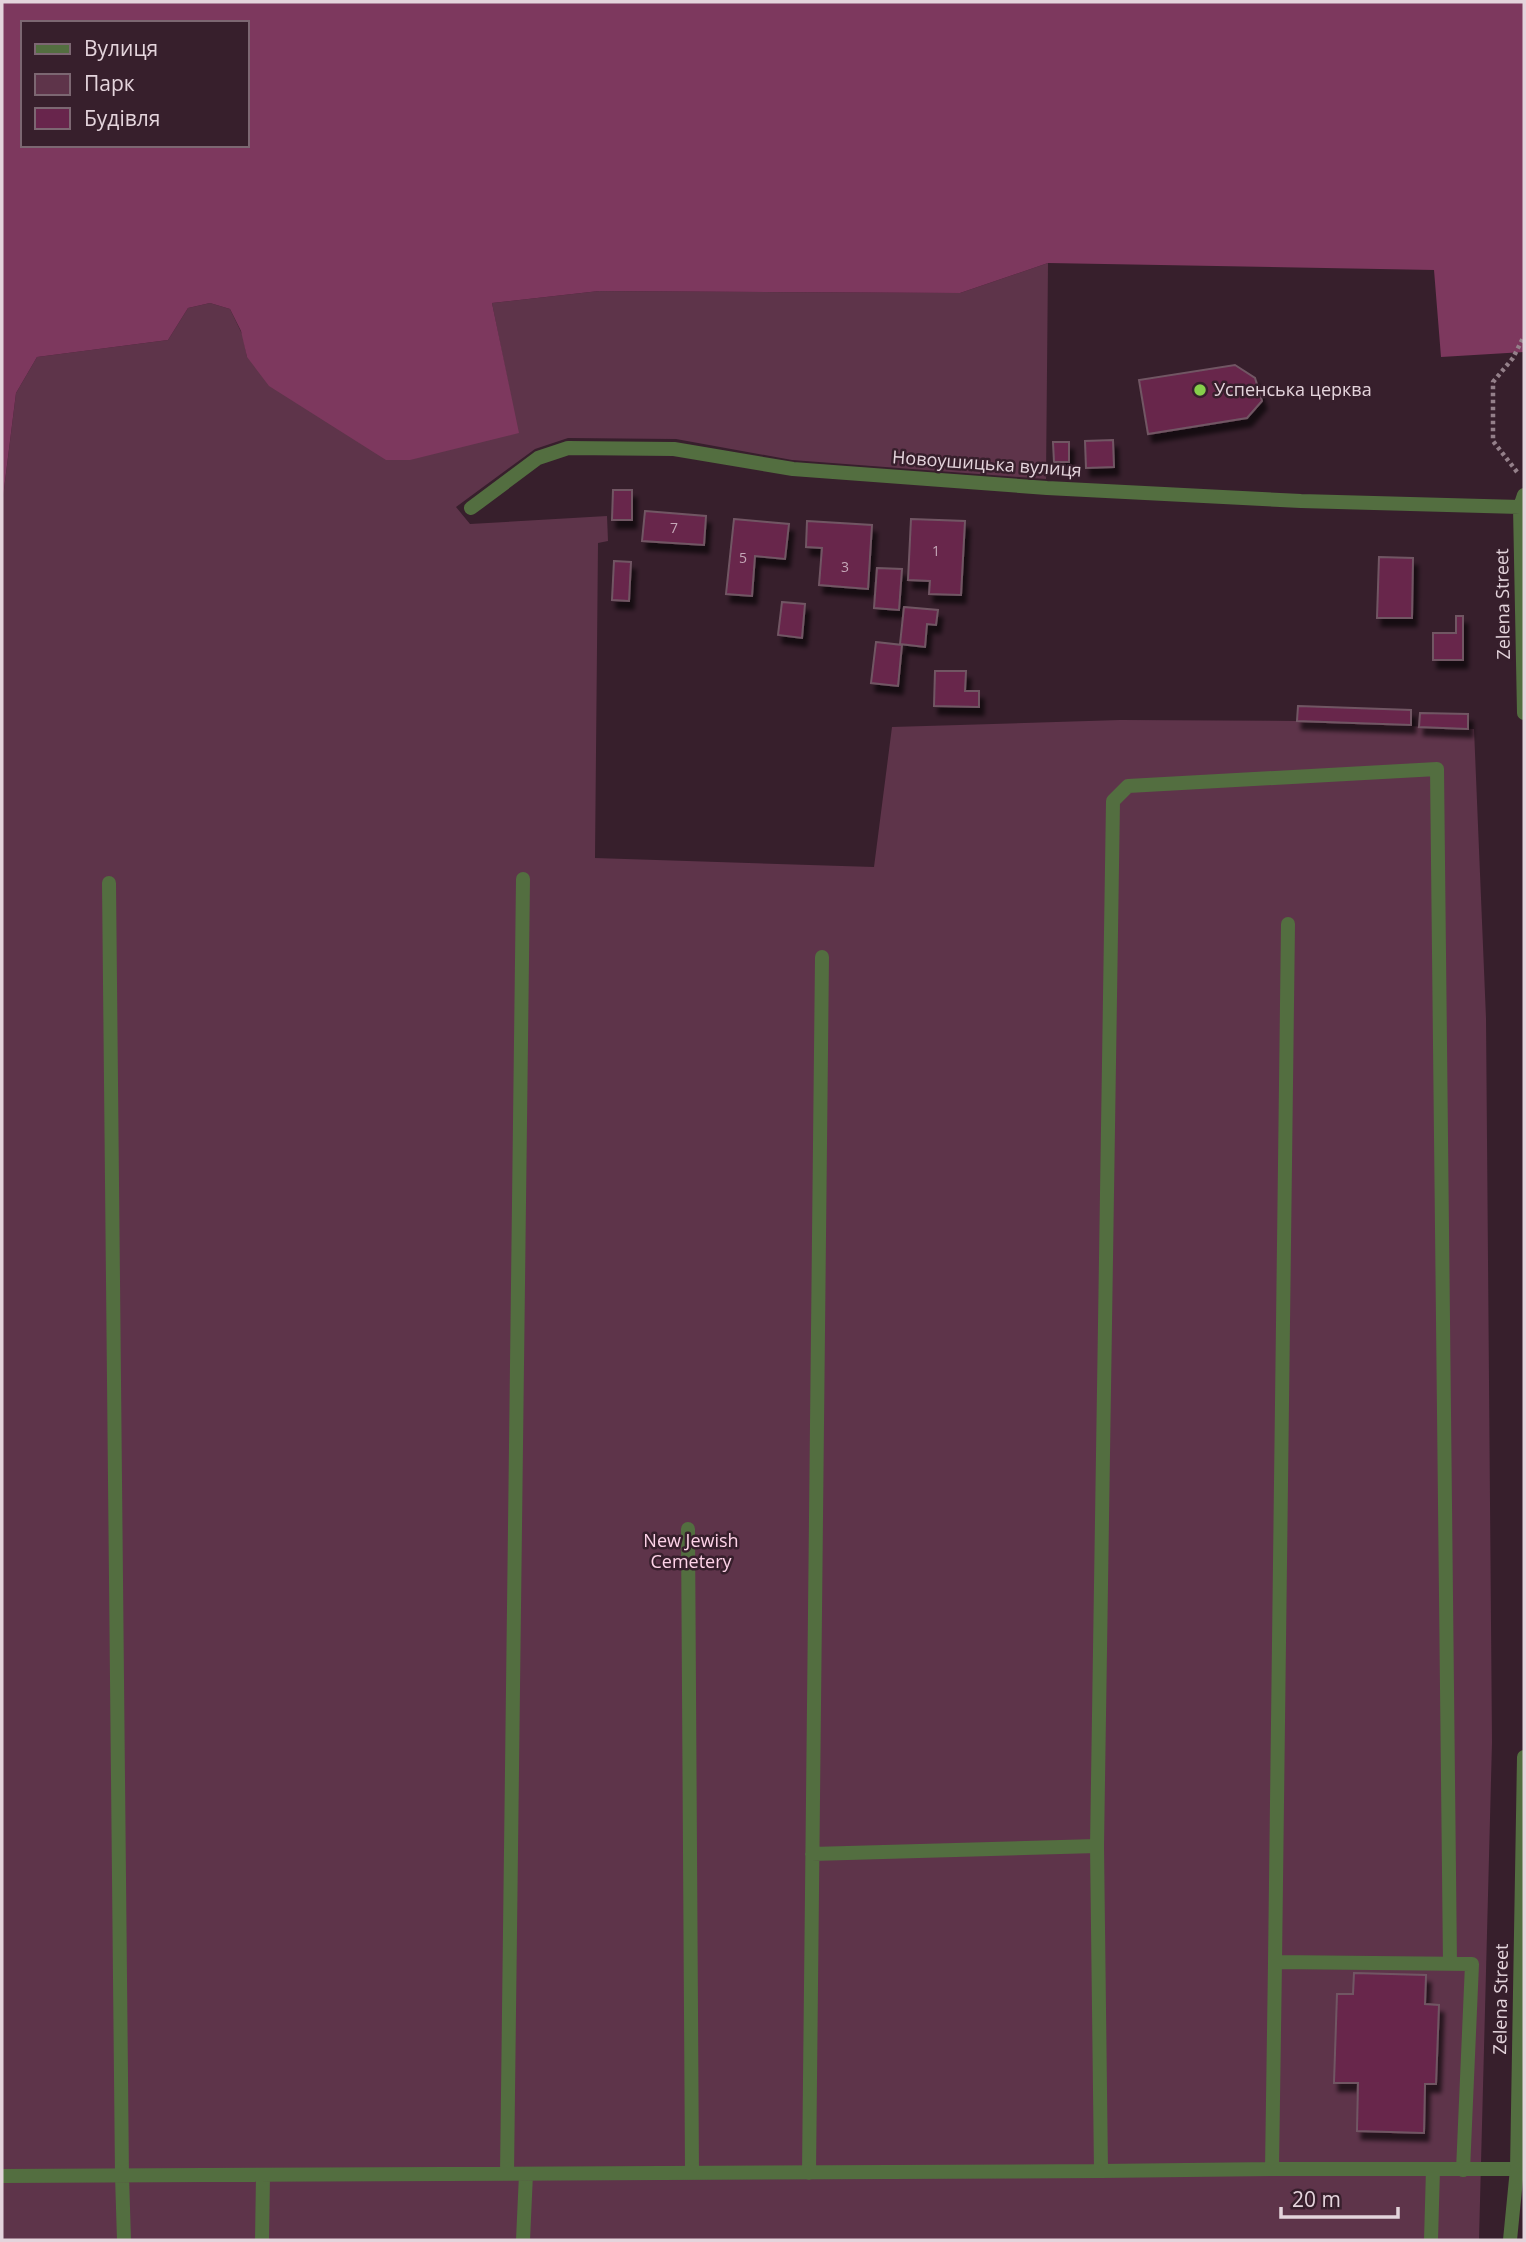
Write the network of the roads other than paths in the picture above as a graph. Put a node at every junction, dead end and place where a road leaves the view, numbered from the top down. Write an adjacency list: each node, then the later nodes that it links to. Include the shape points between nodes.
1 (1522, 501): 2 (street, Новоушицька вулиця, via 1301,501 1047,488 793,469 674,449 568,448 538,458); 3 (street, Zelena Street)
2 (471, 508)
3 (1524, 713)
4 (523, 879): 21 (street)
5 (109, 883): 25 (street)
6 (1288, 924): 12 (street)
7 (822, 957): 11 (street)
8 (688, 1529): 19 (street)
9 (1524, 1757): 16 (street, Zelena Street)
10 (1097, 1846): 11 (street); 13 (street, via 1113,802 1128,786 1437,769); 18 (street)
11 (812, 1854): 20 (street)
12 (1275, 1962): 13 (street); 14 (street)
13 (1450, 1964): 17 (street, via 1472,1964)
14 (1272, 2169): 15 (street); 18 (street)
15 (1433, 2169): 17 (street); 29 (street)
16 (1517, 2169): 17 (street); 30 (street, Zelena Street)
17 (1463, 2170)
18 (1101, 2171): 20 (street)
19 (692, 2173): 20 (street); 22 (street)
20 (809, 2173)
21 (507, 2174): 22 (street); 23 (street)
22 (526, 2174): 28 (street)
23 (263, 2175): 25 (street); 27 (street)
24 (2, 2176): 25 (street)
25 (121, 2176): 26 (street)
26 (124, 2240)
27 (262, 2240)
28 (523, 2240)
29 (1431, 2240)
30 (1510, 2240)

